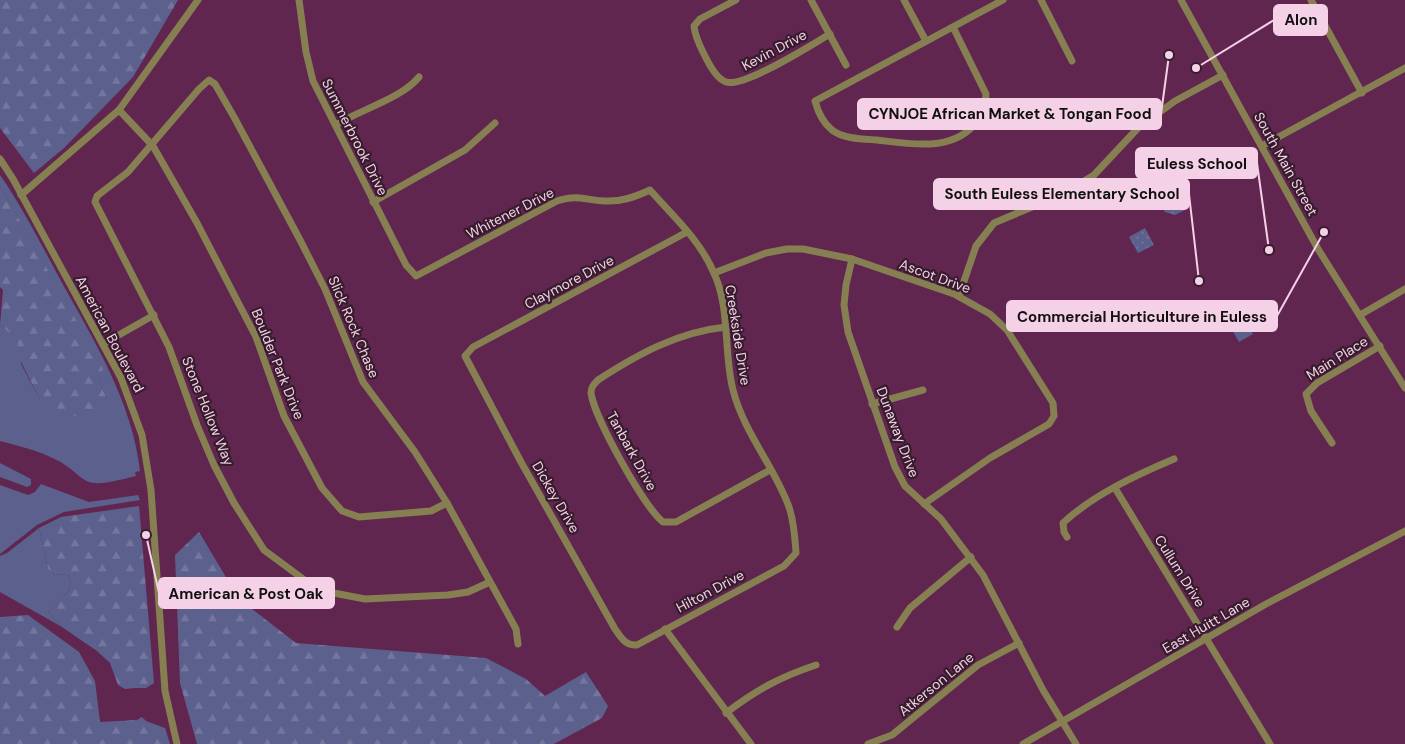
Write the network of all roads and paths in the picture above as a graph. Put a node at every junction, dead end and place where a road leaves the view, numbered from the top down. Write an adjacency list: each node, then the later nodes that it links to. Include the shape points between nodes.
1 (198, 0): 19 (street)
2 (299, 0): 21 (street, Summerbrook Drive, via 313,81)
3 (736, 0): 11 (street, Kevin Drive, via 700,19 694,26 694,34 708,62 726,82 736,83 754,76)
4 (811, 0): 11 (street)
5 (904, 0): 12 (street)
6 (1003, 0): 10 (street)
7 (1041, 0): 13 (street)
8 (1181, 0): 16 (street, South Main Street)
9 (1311, 0): 18 (street)
10 (953, 27): 12 (street); 12 (street, via 986,100 977,121 960,136 924,145 848,136 836,133 823,121 815,101)
11 (830, 34): 14 (street)
12 (926, 41)
13 (1072, 61)
14 (846, 65)
15 (1405, 68): 18 (street)
16 (1223, 75): 23 (street, South Main Street); 33 (street, via 1175,101 1138,128 1094,175 1063,194 994,223 976,246)
17 (419, 77): 21 (street, via 411,87)
18 (1362, 93): 23 (street)
19 (119, 110): 22 (street, Boulder Park Drive); 26 (street)
20 (495, 123): 27 (street, via 465,150)
21 (336, 125): 27 (street, Summerbrook Drive)
22 (153, 146): 34 (street, Stone Hollow Way, via 128,172 96,196 95,202); 47 (street, Boulder Park Drive, via 239,302 256,337 284,416 322,488 342,511 359,517 431,510); 47 (street, Slick Rock Chase, via 199,89 209,80 215,84 325,289 363,382 415,452)
23 (1262, 146): 35 (street, South Main Street, via 1318,249)
24 (0, 159): 26 (street, American Boulevard)
25 (650, 190): 28 (street, Creekside Drive); 31 (street, Whitener Drive, via 620,200 574,196 558,201)
26 (21, 195): 37 (street, American Boulevard)
27 (373, 202): 31 (street, Summerbrook Drive, via 406,265)
28 (688, 232): 30 (street, Creekside Drive); 39 (street, Claymore Drive, via 473,347)
29 (852, 260): 30 (street, Ascot Drive, via 827,252 787,248 749,258); 33 (street, Ascot Drive); 42 (street, Dunaway Drive, via 844,305 848,332)
30 (714, 273): 36 (street, Creekside Drive)
31 (416, 276)
32 (1405, 289): 35 (street)
33 (959, 296): 48 (street, Ascot Drive, via 990,314 1007,330 1053,403 1054,414 1049,424 983,463)
34 (154, 315): 37 (street); 53 (street, Stone Hollow Way, via 214,465 264,550 318,590 366,599 448,595 468,592)
35 (1360, 315): 38 (street, South Main Street)
36 (726, 326): 45 (street, Creekside Drive, via 727,357 734,392 748,430); 45 (street, Tanbark Drive, via 692,331 666,341 608,373 593,385 591,392 602,424 647,504 665,522 676,522)
37 (103, 344): 63 (street, American Boulevard, via 133,407 149,468 165,691)
38 (1380, 346): 40 (street, South Main Street); 43 (street, Main Place, via 1317,383 1306,394 1311,411)
39 (465, 356): 59 (street, Dickey Drive, via 615,629)
40 (1405, 388)
41 (923, 390): 42 (street)
42 (872, 404): 48 (street, Dunaway Drive, via 902,480)
43 (1332, 444)
44 (1174, 459): 46 (street)
45 (770, 470): 51 (street, Creekside Drive, via 790,508)
46 (1115, 488): 50 (street, via 1079,508 1063,523); 56 (street, Cullum Drive)
47 (447, 503): 53 (street, Slick Rock Chase)
48 (924, 504): 52 (street, Dunaway Drive, via 941,519)
49 (1405, 531): 56 (street, East Huitt Lane)
50 (1067, 537)
51 (796, 552): 55 (street, Hilton Drive, via 784,566)
52 (971, 557): 54 (street, via 910,608); 57 (street, Dunaway Drive, via 996,596)
53 (490, 582): 58 (street, Slick Rock Chase, via 516,629)
54 (897, 627)
55 (665, 630): 59 (street, Hilton Drive); 61 (street)
56 (1207, 639): 62 (street, East Huitt Lane); 68 (street, Cullum Drive)
57 (1018, 643): 62 (street, Dunaway Drive); 65 (street, Atkerson Lane, via 978,664 892,735)
58 (518, 644)
59 (631, 646)
60 (816, 665): 61 (street, via 756,690)
61 (726, 713): 64 (street)
62 (1062, 722): 66 (street, East Huitt Lane); 67 (street, Dunaway Drive)
63 (177, 744)
64 (751, 744)
65 (868, 744)
66 (1023, 744)
67 (1076, 744)
68 (1270, 744)

